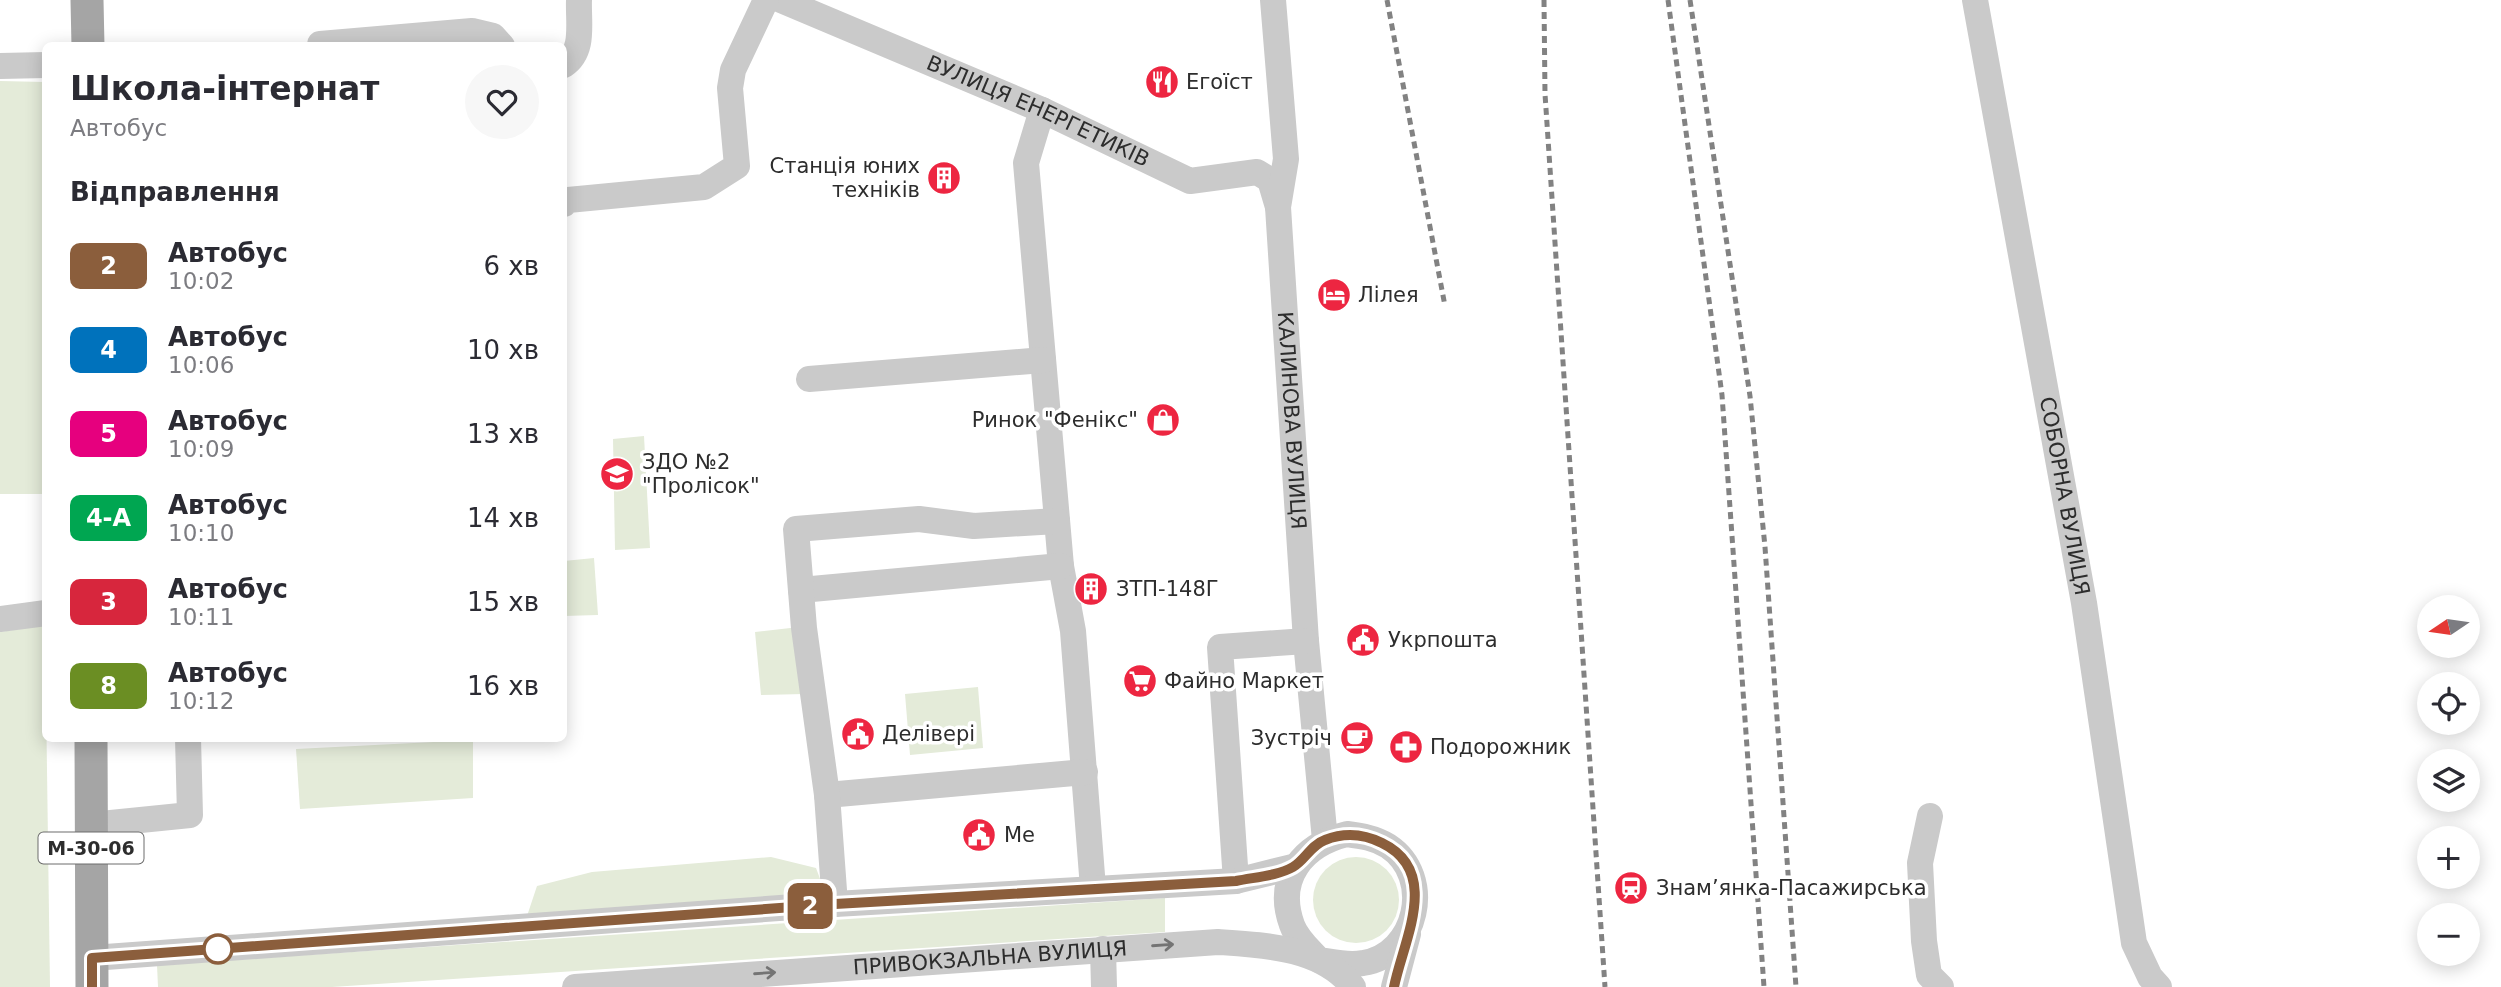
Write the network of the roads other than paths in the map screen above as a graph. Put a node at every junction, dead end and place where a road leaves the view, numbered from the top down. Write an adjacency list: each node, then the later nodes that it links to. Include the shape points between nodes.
1 (87, 0): 7 (main road)
2 (579, 0): 10 (street, via 578,49)
3 (766, 0): 14 (street, via 733,70 730,96 737,166 704,187)
4 (781, 0): 13 (street, ВУЛИЦЯ ЕНЕРГЕТИКІВ)
5 (1273, 0): 15 (street, КАЛИНОВА ВУЛИЦЯ, via 1286,159)
6 (1975, 0): 44 (street, СОБОРНА ВУЛИЦЯ, via 2084,603 2134,943 2150,977)
7 (88, 42)
8 (343, 42): 9 (street, via 472,31)
9 (498, 42)
10 (567, 63)
11 (42, 65): 12 (street)
12 (0, 66)
13 (1042, 110): 15 (street, ВУЛИЦЯ ЕНЕРГЕТИКІВ, via 1190,181 1257,172 1270,180); 16 (street, via 1026,163)
14 (567, 201)
15 (1278, 207): 23 (street, КАЛИНОВА ВУЛИЦЯ)
16 (1043, 360): 17 (street); 18 (street)
17 (809, 379)
18 (1057, 521): 19 (street); 20 (street, via 974,526 919,519 796,529)
19 (1061, 566): 20 (street); 26 (street, via 1073,631)
20 (801, 590): 27 (street)
21 (42, 614): 22 (street)
22 (0, 620)
23 (1306, 641): 30 (street, КАЛИНОВА ВУЛИЦЯ); 32 (street, via 1220,647)
24 (91, 742): 29 (main road, М-30-06)
25 (188, 742): 29 (street, via 190,815)
26 (1085, 772): 27 (street); 33 (street)
27 (827, 795): 34 (street)
28 (1930, 816): 43 (street, via 1920,863 1924,941 1929,975)
29 (91, 825): 38 (main road, М-30-06)
30 (1325, 840): 31 (street, via 1303,855); 35 (street, via 1347,834 1369,837 1398,855 1415,884 1416,907)
31 (1296, 866): 32 (street); 37 (street, via 1287,894 1292,924)
32 (1236, 881): 33 (street)
33 (1093, 888): 34 (street)
34 (835, 904): 38 (street)
35 (1409, 929): 37 (street, via 1382,957 1364,963); 42 (street)
36 (1102, 949): 37 (street, ПРИВОКЗАЛЬНА ВУЛИЦЯ, one-way to 37, via 1260,944); 39 (street, ПРИВОКЗАЛЬНА ВУЛИЦЯ, one-way to 36); 40 (street)
37 (1319, 960): 41 (street)
38 (92, 973)
39 (575, 987)
40 (1104, 987)
41 (1353, 987)
42 (1394, 987)
43 (1941, 987)
44 (2160, 987)

